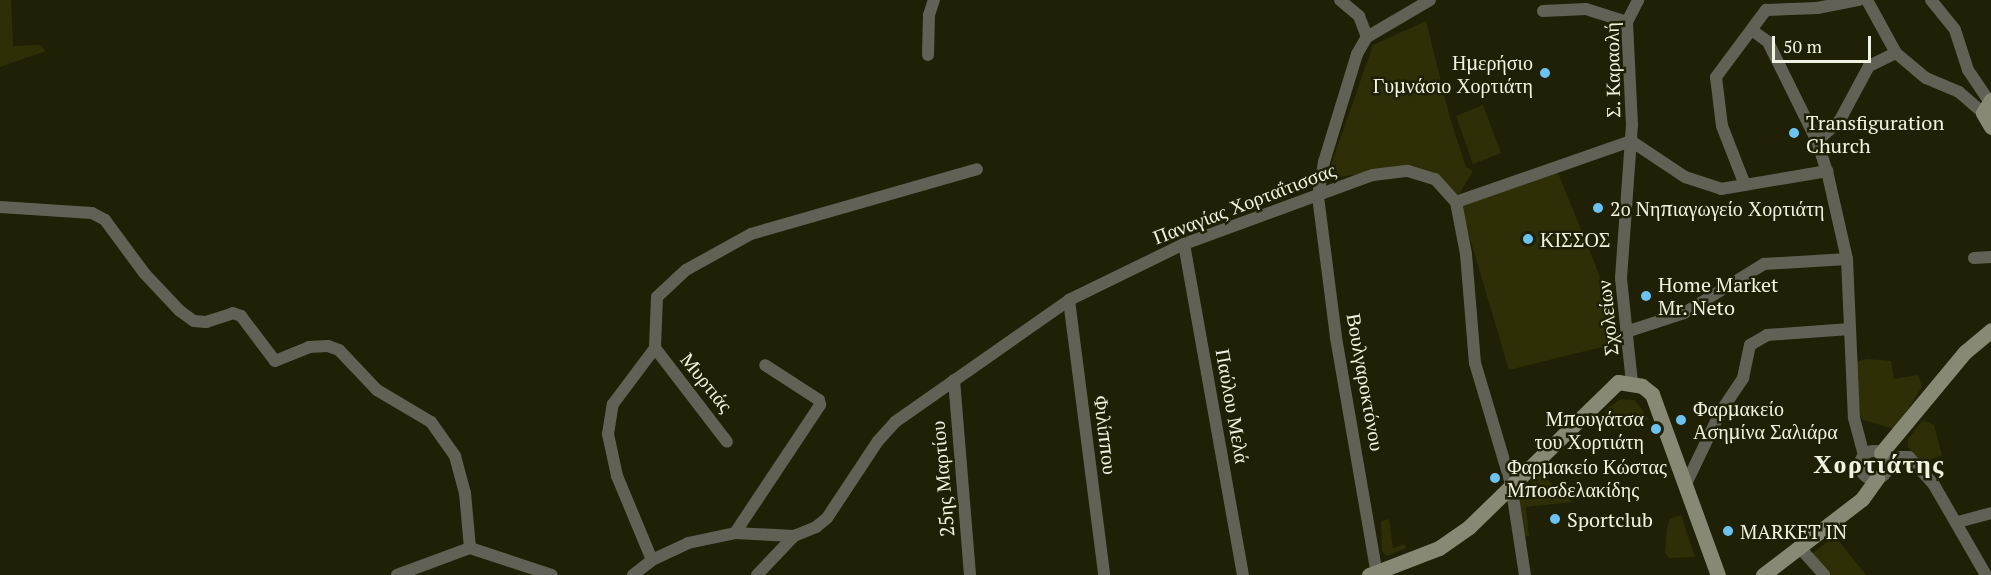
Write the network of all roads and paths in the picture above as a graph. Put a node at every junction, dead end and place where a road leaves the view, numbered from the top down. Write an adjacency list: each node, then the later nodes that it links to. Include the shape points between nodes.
1 (934, 0): 14 (street, via 929,15)
2 (1340, 0): 12 (street, via 1354,9)
3 (1430, 0): 12 (street)
4 (1638, 0): 10 (street, Σ. Καραολή)
5 (1859, 0): 8 (street, via 1817,8)
6 (1867, 0): 13 (street)
7 (1931, 0): 15 (street, via 1955,30 1968,70)
8 (1764, 5): 11 (street)
9 (1542, 11): 10 (street, via 1586,9)
10 (1627, 22): 17 (street, Σ. Καραολή)
11 (1753, 31): 18 (street, via 1768,42); 21 (street, via 1716,77 1722,126)
12 (1367, 37): 22 (street, Βουλγαροκτόνου, via 1357,54 1324,162)
13 (1896, 53): 15 (street, via 1926,78); 18 (street, via 1869,66 1840,120)
14 (928, 55)
15 (1988, 105): 16 (street)
16 (1991, 127)
17 (1631, 141): 21 (street, via 1685,177 1721,189); 23 (street); 32 (street, Σχολείων, via 1621,278)
18 (1816, 141): 20 (street)
19 (977, 169): 33 (street, via 751,234 723,249 686,270 657,297)
20 (1827, 171): 21 (street); 28 (street)
21 (1745, 185)
22 (1318, 196): 23 (street, Παναγίας Χορταΐτισσας, via 1373,175 1408,171 1435,179); 25 (street, Παναγίας Χορταΐτισσας); 50 (street, Βουλγαροκτόνου)
23 (1456, 202): 41 (street, via 1466,254 1475,363)
24 (0, 207): 47 (street, via 92,213 105,220 145,274 180,311 194,321 206,322 233,313 241,316 275,361 309,347 339,350 377,390 431,422 455,456 465,493)
25 (1184, 244): 29 (street, Παναγίας Χορταΐτισσας); 57 (street, Παύλου Μελά)
26 (1991, 257): 27 (street)
27 (1974, 258)
28 (1847, 259): 30 (street); 32 (street, via 1764,264 1684,313)
29 (1069, 300): 35 (street, Παναγίας Χορταΐτισσας); 56 (street, Φιλίππου)
30 (1850, 329): 38 (street, via 1854,418); 42 (street, via 1767,335 1750,345 1743,378 1721,411)
31 (1991, 330): 39 (street, via 1965,352)
32 (1629, 331): 36 (street, Σχολείων)
33 (655, 348): 37 (street, Μυρτιάς); 49 (street, via 613,404 608,434 617,476)
34 (765, 365): 45 (street, via 819,400 820,405)
35 (954, 380): 46 (street, Παναγίας Χορταΐτισσας, via 895,422 827,518); 55 (street, 25ης Μαρτίου)
36 (1632, 383): 41 (street, via 1618,382 1606,390); 42 (street, via 1652,394)
37 (727, 442)
38 (1864, 455): 39 (street); 40 (street, via 1862,471)
39 (1884, 458): 40 (street, via 1886,471); 44 (street, via 1909,457 1934,485)
40 (1877, 478): 48 (street, via 1862,499)
41 (1510, 484): 50 (street, via 1468,527 1439,548); 58 (street)
42 (1685, 486): 59 (street)
43 (1991, 513): 44 (street)
44 (1958, 522): 62 (street)
45 (735, 533): 46 (street); 49 (street, via 688,543)
46 (794, 536): 54 (street, Παναγίας Χορταΐτισσας)
47 (470, 548): 51 (street); 52 (street)
48 (1800, 548): 60 (street); 61 (street)
49 (652, 560): 53 (street)
50 (1374, 574)
51 (397, 575)
52 (552, 575)
53 (633, 575)
54 (757, 575)
55 (970, 575)
56 (1104, 575)
57 (1243, 575)
58 (1525, 575)
59 (1718, 575)
60 (1763, 575)
61 (1824, 575)
62 (1986, 575)

